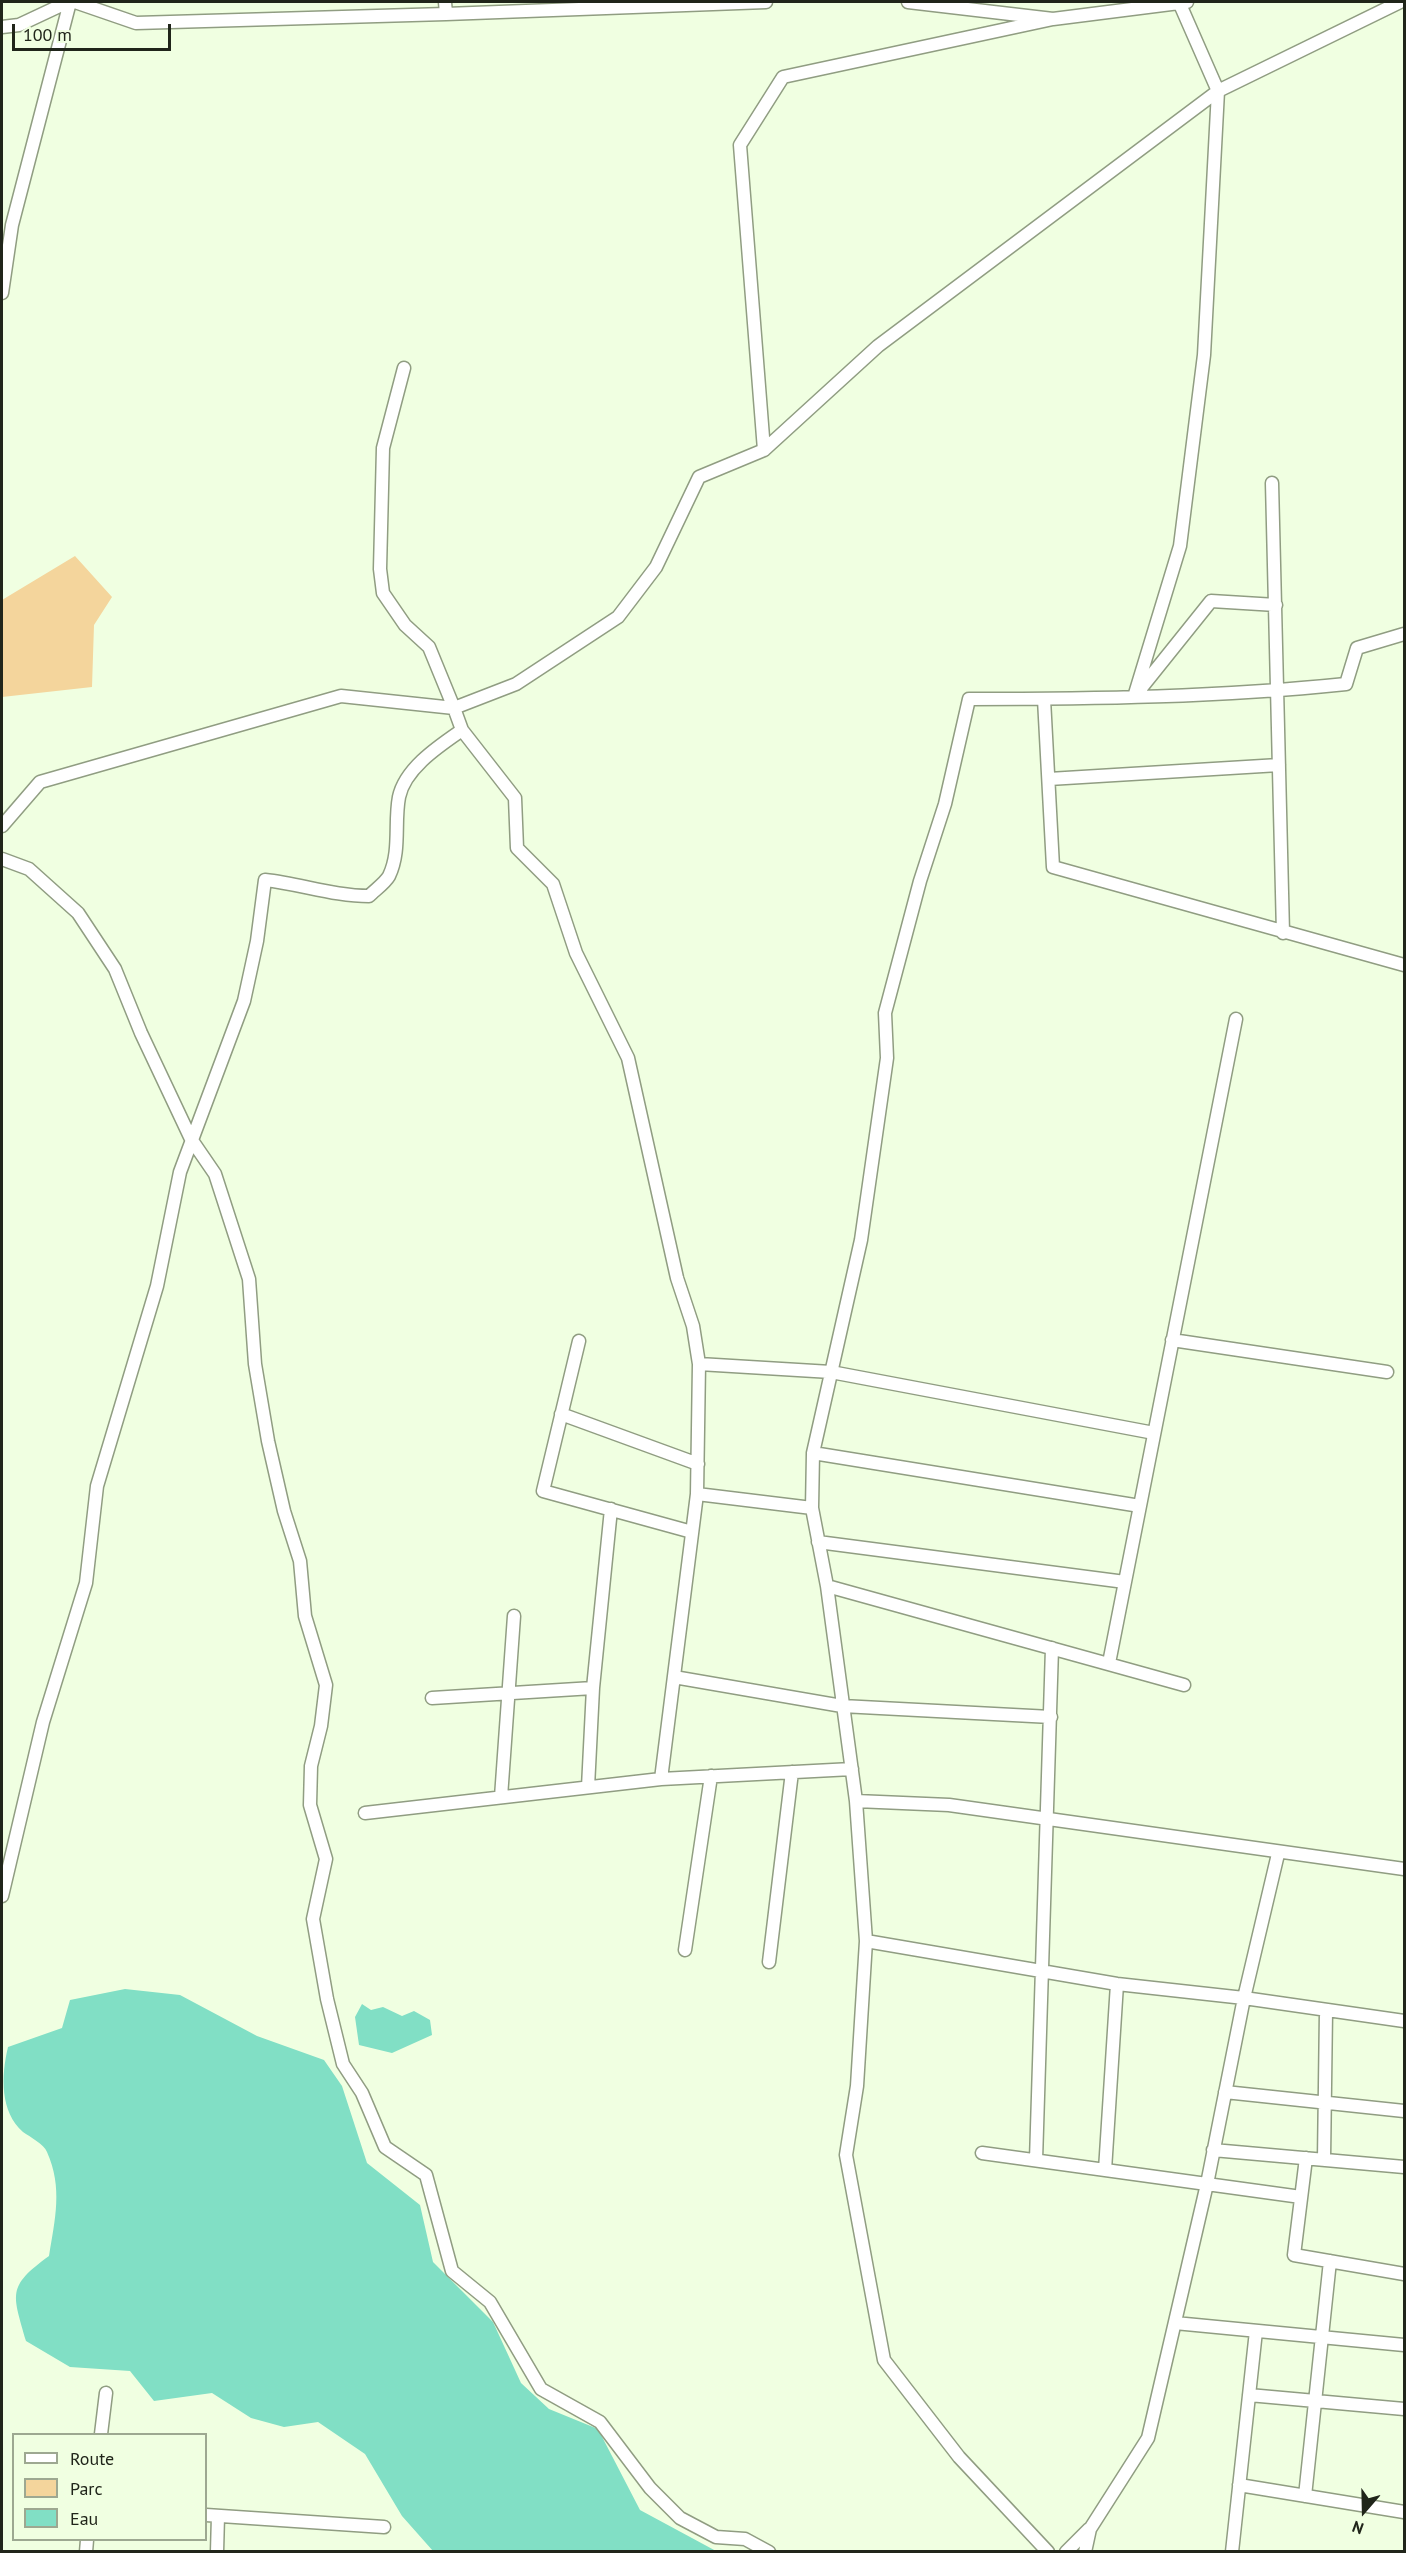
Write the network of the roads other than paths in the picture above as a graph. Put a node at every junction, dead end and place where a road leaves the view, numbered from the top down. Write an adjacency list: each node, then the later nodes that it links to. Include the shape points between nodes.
1 (71, 2): 8 (street, via 136,22); 10 (street, via 19,25); 12 (street, via 12,225)
2 (766, 2): 7 (street)
3 (908, 2): 9 (street)
4 (1179, 2): 5 (street); 9 (street); 11 (street)
5 (1188, 2)
6 (1400, 2): 11 (street)
7 (712, 3): 8 (street)
8 (446, 8)
9 (1053, 19): 14 (street, via 783,77 740,145)
10 (2, 27)
11 (1218, 91): 14 (street, via 878,346); 19 (street, via 1204,355 1180,546)
12 (2, 294)
13 (404, 368): 21 (street, via 382,448 383,593 405,625 429,646)
14 (764, 450): 21 (street, via 699,477 656,567 618,617 516,684)
15 (1272, 483): 16 (street)
16 (1276, 605): 18 (street); 19 (street, via 1211,601)
17 (1404, 634): 18 (street, via 1357,648 1346,684)
18 (1277, 691): 19 (street); 23 (street)
19 (1134, 697): 20 (street)
20 (1044, 699): 24 (street); 34 (street, via 969,699 945,804 920,880 885,1013 887,1058 861,1240)
21 (454, 708): 22 (street); 25 (street, via 341,696 40,782)
22 (462, 730): 30 (street, via 429,753 407,780 399,796 397,846 388,877 369,896 342,896 265,880 244,1001); 33 (street, via 515,798 517,848 552,884 576,953 628,1058)
23 (1279, 765): 24 (street); 27 (street)
24 (1049, 779): 27 (street, via 1053,867)
25 (2, 826)
26 (2, 859): 30 (street, via 29,869 78,913 115,969)
27 (1283, 933): 28 (street)
28 (1404, 965)
29 (1236, 1019): 31 (street)
30 (191, 1139): 69 (street, via 180,1172 157,1286 97,1486 86,1583 43,1722); 108 (street, via 215,1174 249,1279 255,1364 268,1442 300,1561 305,1616 326,1685 311,1766 310,1805 326,1859 313,1919 343,2064 362,2093 385,2147 426,2175 452,2271 490,2302 541,2389 600,2422 650,2488 680,2518 716,2536 745,2539)
31 (1173, 1340): 35 (street); 37 (street)
32 (579, 1341): 36 (street)
33 (699, 1364): 34 (street); 39 (street)
34 (831, 1372): 37 (street); 38 (street)
35 (1387, 1372)
36 (561, 1414): 39 (street); 43 (street, via 543,1491)
37 (1154, 1433): 41 (street)
38 (813, 1453): 41 (street); 42 (street)
39 (698, 1464): 40 (street)
40 (697, 1494): 42 (street); 44 (street)
41 (1140, 1506): 46 (street)
42 (812, 1508): 45 (street)
43 (611, 1509): 44 (street); 53 (street)
44 (692, 1532): 51 (street)
45 (818, 1542): 46 (street); 47 (street)
46 (1125, 1582): 50 (street)
47 (827, 1586): 49 (street); 56 (street)
48 (514, 1616): 54 (street)
49 (1052, 1648): 50 (street); 57 (street)
50 (1109, 1663): 52 (street)
51 (674, 1677): 56 (street); 61 (street)
52 (1184, 1685)
53 (593, 1688): 54 (street); 62 (street)
54 (509, 1693): 55 (street); 63 (street)
55 (432, 1698)
56 (842, 1706): 57 (street); 58 (street)
57 (1051, 1717): 66 (street)
58 (852, 1769): 59 (street); 64 (street)
59 (792, 1772): 60 (street); 72 (street)
60 (711, 1776): 61 (street); 71 (street)
61 (661, 1779): 62 (street)
62 (588, 1787): 63 (street)
63 (501, 1797): 65 (street)
64 (856, 1801): 66 (street, via 949,1805); 70 (street)
65 (364, 1813)
66 (1048, 1820): 67 (street); 73 (street)
67 (1278, 1854): 68 (street); 75 (street)
68 (1404, 1869)
69 (2, 1896)
70 (866, 1941): 73 (street); 109 (street, via 857,2086 846,2155 884,2360 959,2457)
71 (685, 1950)
72 (769, 1962)
73 (1043, 1971): 74 (street); 85 (street)
74 (1117, 1984): 75 (street); 87 (street)
75 (1244, 1998): 76 (street); 78 (street)
76 (1326, 2011): 77 (street); 79 (street)
77 (1404, 2021)
78 (1225, 2092): 79 (street); 81 (street)
79 (1325, 2103): 80 (street); 84 (street)
80 (1404, 2111)
81 (1214, 2150): 83 (street); 88 (street)
82 (982, 2153): 85 (street)
83 (1306, 2158): 84 (street); 89 (street)
84 (1324, 2159): 86 (street)
85 (1036, 2160): 87 (street)
86 (1404, 2167)
87 (1105, 2170): 88 (street)
88 (1207, 2184): 89 (street); 92 (street)
89 (1301, 2197): 90 (street, via 1294,2254)
90 (1330, 2261): 91 (street); 94 (street)
91 (1404, 2274)
92 (1175, 2323): 93 (street); 106 (street, via 1148,2438)
93 (1256, 2331): 94 (street); 97 (street)
94 (1320, 2337): 95 (street); 98 (street)
95 (1404, 2345)
96 (106, 2392): 100 (street)
97 (1249, 2395): 98 (street); 101 (street)
98 (1314, 2402): 99 (street); 102 (street)
99 (1404, 2409)
100 (101, 2433)
101 (1239, 2485): 102 (street); 112 (street)
102 (1305, 2496): 103 (street)
103 (1404, 2512)
104 (212, 2516): 105 (street); 107 (street)
105 (384, 2527)
106 (1090, 2529): 110 (street); 111 (street)
107 (217, 2552)
108 (769, 2552)
109 (1048, 2552)
110 (1066, 2552)
111 (1085, 2552)
112 (1232, 2552)

